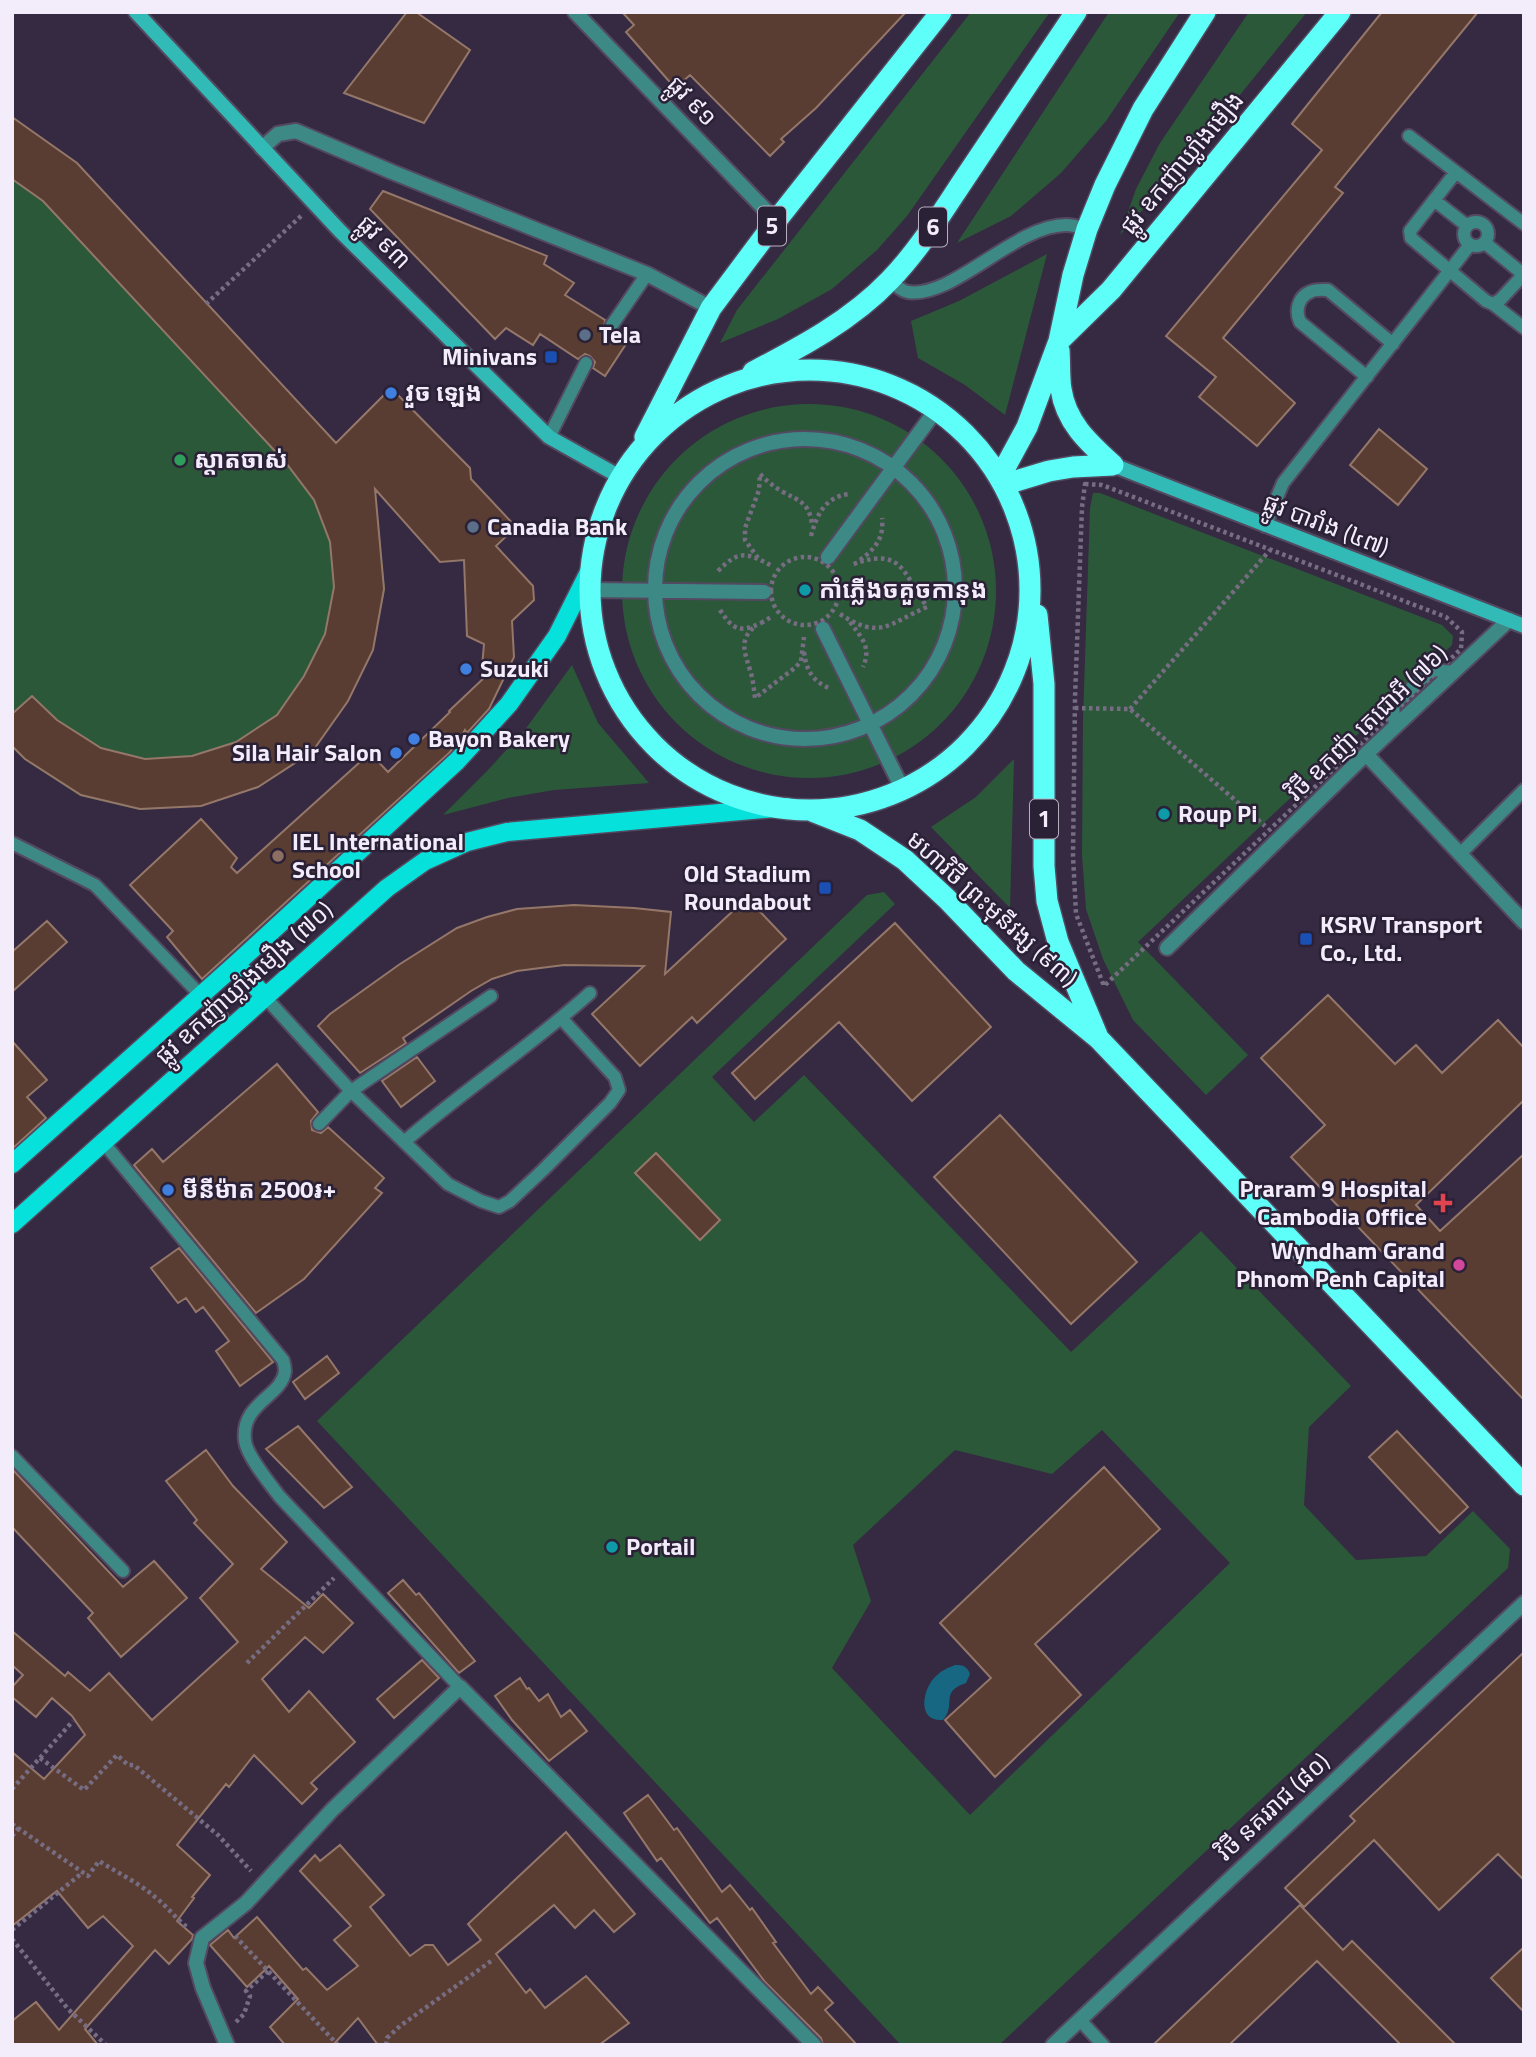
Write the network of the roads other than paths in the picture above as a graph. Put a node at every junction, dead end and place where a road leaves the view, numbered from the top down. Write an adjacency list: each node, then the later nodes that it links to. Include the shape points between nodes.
1 (136, 12): 8 (street, ផ្លូវ ៩៣)
2 (575, 12): 12 (street, ផ្លូវ ៩១)
3 (941, 12): 12 (highway, 5)
4 (1076, 12): 22 (highway, 6, via 922,242)
5 (1205, 12): 16 (highway, via 1143,109)
6 (1340, 12): 27 (highway, ផ្លូវ ឧកញ៉ាឃ្លាំងមឿង, via 1111,290)
7 (1409, 136): 9 (lane)
8 (262, 148): 20 (street, via 278,134 296,131); 33 (street, ផ្លូវ ៩៣)
9 (1456, 172): 10 (lane); 11 (lane)
10 (1434, 200): 15 (lane); 19 (lane, via 1410,231 1411,237)
11 (1499, 205): 13 (lane); 14 (lane)
12 (776, 221): 24 (highway, 5)
13 (1484, 224): 15 (lane); 17 (lane, via 1489,233)
14 (1524, 224)
15 (1466, 225): 18 (lane, via 1463,235)
16 (1087, 229): 22 (lane, via 1066,225 1042,229 950,282 924,291 906,292); 27 (highway)
17 (1485, 243): 18 (lane); 21 (lane)
18 (1469, 246): 19 (lane)
19 (1451, 271): 23 (lane); 28 (lane)
20 (647, 274): 24 (street); 25 (lane)
21 (1523, 274): 23 (lane)
22 (889, 281): 31 (highway, 6, via 835,324)
23 (1493, 304): 26 (lane)
24 (711, 308): 36 (highway, 5)
25 (612, 325)
26 (1524, 328)
27 (1059, 341): 34 (highway, via 1061,390 1070,417 1082,436); 37 (highway)
28 (1393, 344): 30 (lane); 30 (lane, via 1328,290 1311,291 1299,302 1296,314 1300,322)
29 (586, 363): 33 (lane)
30 (1367, 377): 38 (lane, via 1283,483)
31 (732, 383): 32 (highway, 1, via 791,372 821,372 880,385); 36 (highway, 1, via 677,415 655,434)
32 (936, 410): 35 (street); 37 (highway, 1, via 961,428)
33 (549, 437): 36 (street, ផ្លូវ ៩៣)
34 (1113, 465): 37 (highway); 38 (street, ផ្លូវ បារាំង (៤៧))
35 (894, 467): 39 (street); 43 (street, via 863,450 799,439 736,457 709,475 686,499 669,527 658,558); 48 (street, via 935,512 955,571 955,603 949,634 936,663 917,689)
36 (628, 469): 40 (highway, 1, via 604,519)
37 (1004, 480): 41 (highway, 1, via 1024,521)
38 (1265, 526): 45 (street, ផ្លូវ បារាំង (៤៧))
39 (828, 557)
40 (592, 568): 42 (highway, 1); 57 (main road, ផ្លូវ ឧកញ៉ាឃ្លាំងមឿង (៧០), via 557,636 509,704 457,761)
41 (1034, 588): 50 (highway, 1, via 1028,630 1015,670 995,708 968,740); 64 (highway, មហាវិថី ព្រះមុនីវង្ស (៩៣) / 1, via 1044,684 1047,901 1058,942)
42 (589, 590): 43 (street); 52 (highway, 1, via 594,640 606,675 622,708 654,747 715,789 762,804)
43 (655, 591): 44 (street); 48 (street, via 669,654 687,683 710,706 738,724 802,740 835,737)
44 (764, 592)
45 (1510, 620): 46 (street, ផ្លូវ បារាំង (៤៧)); 49 (street, វិថី ឧកញ៉ា តេជោអី (៧៦))
46 (1524, 626)
47 (823, 629): 48 (street)
48 (871, 725): 50 (street)
49 (1366, 754): 54 (street); 56 (street, វិថី ឧកញ៉ា តេជោអី (៧៦))
50 (902, 788): 52 (highway, 1, via 838,807)
51 (1524, 790): 54 (lane)
52 (797, 808): 61 (main road, ផ្លូវ ឧកញ៉ាឃ្លាំងមឿង (៧០), via 507,832 467,842 425,861 387,888); 64 (highway, មហាវិថី ព្រះមុនីវង្ស (៩៣) / 1, via 860,830 905,860 1016,971)
53 (12, 843): 59 (lane, via 95,885)
54 (1460, 854): 55 (street)
55 (1524, 922)
56 (1167, 948)
57 (236, 964): 59 (main road, ផ្លូវ ឧកញ៉ាឃ្លាំងមឿង (៧០)); 61 (main road)
58 (590, 993): 62 (lane)
59 (201, 995): 63 (lane); 69 (main road, ផ្លូវ ឧកញ៉ាឃ្លាំងមឿង (៧០))
60 (491, 996): 65 (lane)
61 (265, 997): 63 (main road, ផ្លូវ ឧកញ៉ាឃ្លាំងមឿង (៧០)); 65 (lane)
62 (562, 1019): 68 (lane); 68 (lane, via 615,1077 619,1090 510,1200 499,1207 448,1184)
63 (231, 1027): 67 (main road, ផ្លូវ ឧកញ៉ាឃ្លាំងមឿង (៧០))
64 (1099, 1039): 72 (highway, មហាវិថី ព្រះមុនីវង្ស (៩៣) / 1)
65 (351, 1091): 66 (lane); 68 (lane)
66 (319, 1124)
67 (103, 1142): 70 (main road, ផ្លូវ ឧកញ៉ាឃ្លាំងមឿង (៧០)); 75 (lane, via 284,1360 285,1373 251,1411 245,1430 245,1443 259,1469 280,1497)
68 (404, 1142)
69 (12, 1164)
70 (12, 1224)
71 (12, 1456): 73 (lane)
72 (1524, 1485)
73 (123, 1571)
74 (1524, 1603): 76 (street, វិថី នគររាជ (៨០))
75 (460, 1687): 77 (street, via 332,1810 246,1903 202,1938 196,1963); 78 (street)
76 (1080, 2020): 79 (street, វិថី នគររាជ (៨០)); 80 (lane)
77 (224, 2041)
78 (814, 2045)
79 (1053, 2045)
80 (1103, 2045)

